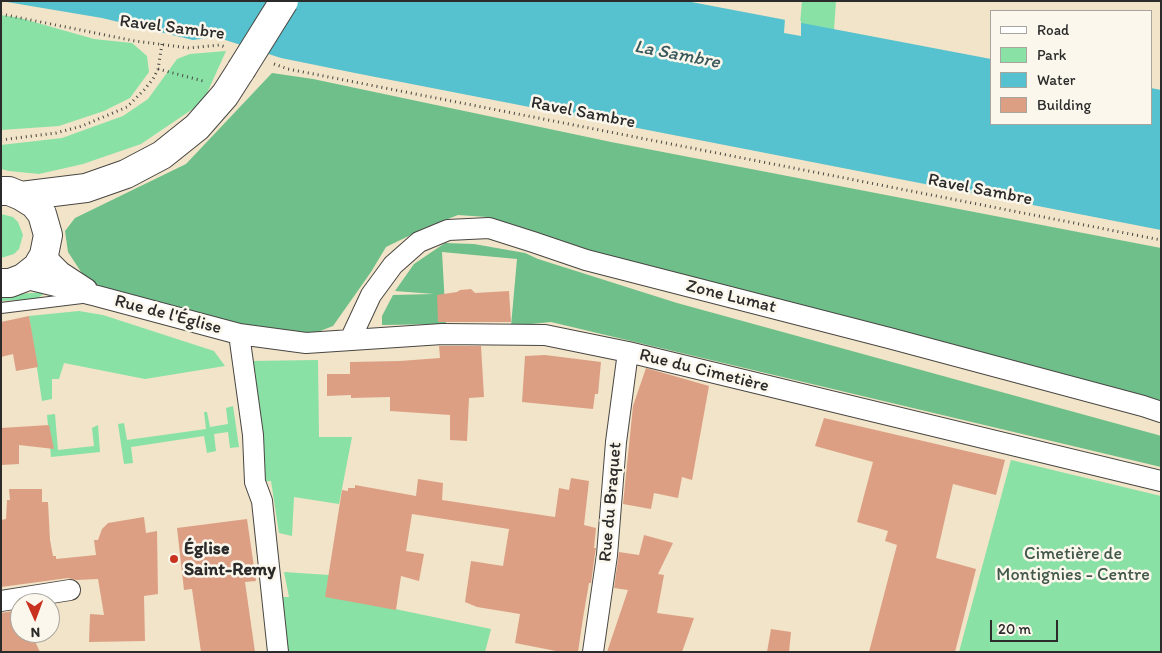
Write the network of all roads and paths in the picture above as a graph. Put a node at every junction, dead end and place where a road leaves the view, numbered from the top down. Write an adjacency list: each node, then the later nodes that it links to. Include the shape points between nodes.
1 (284, 1): 4 (main road, bridge)
2 (1, 14): 3 (path, Ravel Sambre)
3 (162, 44): 4 (path, Ravel Sambre, via 189,48 220,45); 6 (path)
4 (234, 59): 7 (main road)
5 (271, 63): 12 (path, Ravel Sambre, via 298,71)
6 (158, 70): 7 (path, via 207,82); 8 (path, via 127,107 106,117 56,134)
7 (225, 94): 9 (main road, via 197,127 162,155 126,174)
8 (1, 140)
9 (86, 188): 10 (main road); 11 (main road)
10 (11, 193): 11 (main road, via 34,204)
11 (46, 226): 13 (main road, via 48,235)
12 (1161, 240)
13 (44, 255): 14 (main road, via 37,268); 15 (street, Rue de l'Église, via 61,272)
14 (12, 281): 15 (street, Rue de l'Église)
15 (97, 296): 16 (lane, Rue de l'Église); 17 (street, Rue de l'Église)
16 (1, 308)
17 (239, 334): 18 (street, Rue du Cimetière, via 306,343); 24 (street)
18 (350, 340): 19 (street, Rue du Cimetière, via 442,334 545,335); 20 (street, Zone Lumat, via 371,295 393,265 419,242 448,230 488,228 586,260 899,340)
19 (628, 352): 21 (street, Rue du Cimetière); 25 (street, Rue du Braquet, via 616,442 607,555)
20 (1161, 412)
21 (1161, 481)
22 (70, 590): 23 (street)
23 (1, 601)
24 (278, 652)
25 (593, 652)

